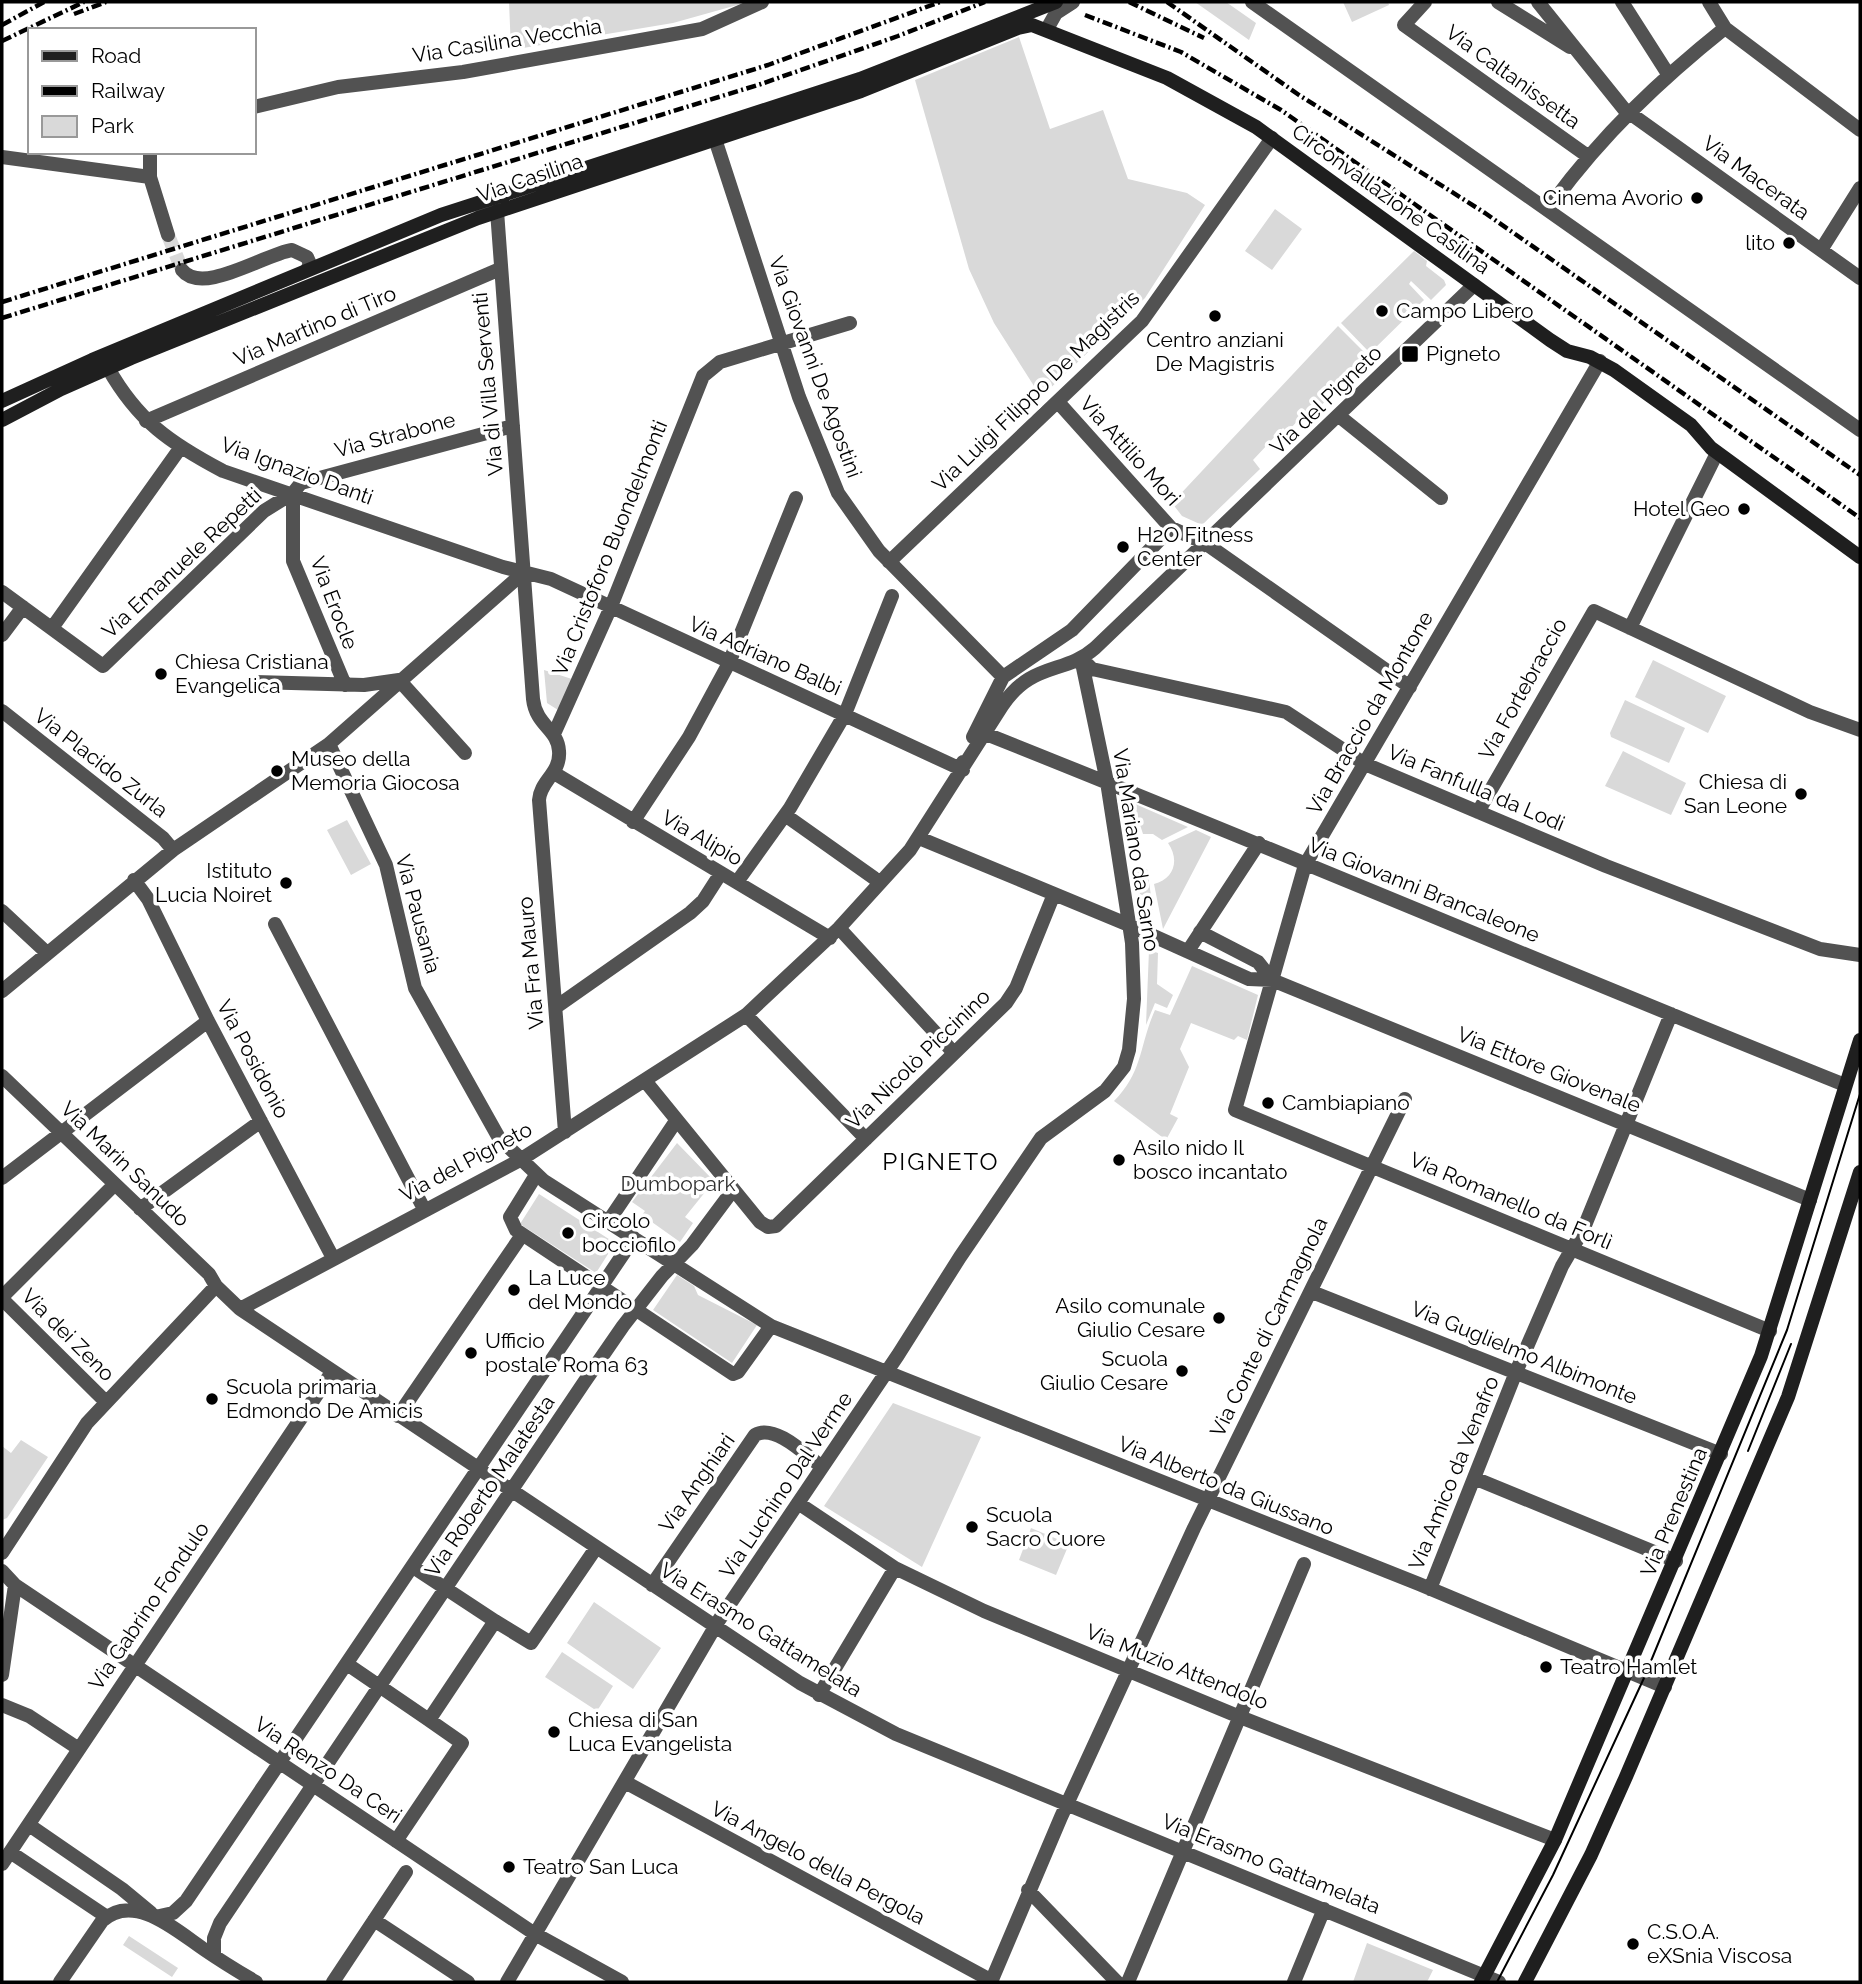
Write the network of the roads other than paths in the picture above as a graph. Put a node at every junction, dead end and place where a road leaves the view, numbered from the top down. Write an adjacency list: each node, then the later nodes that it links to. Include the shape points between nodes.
1 (762, 2): 14 (street, Via Casilina Vecchia, via 702,29 463,72 338,86)
2 (1055, 2): 29 (main road, Via Casilina, via 882,72 493,196)
3 (1073, 2): 11 (street, via 1056,13)
4 (1252, 2): 43 (street)
5 (1424, 2): 21 (street, Via Caltanissetta, via 1404,25)
6 (1498, 2): 12 (street)
7 (1538, 2): 12 (street, Via Macerata)
8 (1622, 2): 13 (street)
9 (1709, 2): 10 (street)
10 (1726, 28): 13 (street); 16 (street)
11 (1046, 29): 17 (main road, Circonvallazione Casilina, via 1177,83); 18 (main road, Via Casilina, via 1021,26 861,91)
12 (1574, 49): 15 (street, Via Macerata)
13 (1668, 74): 15 (street)
14 (256, 106)
15 (1628, 112): 21 (street); 27 (street, Via Macerata)
16 (1860, 130)
17 (1272, 138): 32 (main road, Circonvallazione Casilina); 38 (street, Via Luigi Filippo De Magistris, via 1149,313)
18 (716, 139): 25 (main road, Via Casilina); 34 (street, Via Giovanni De Agostini)
19 (150, 154): 22 (street)
20 (2, 157): 22 (street)
21 (1589, 157): 24 (street)
22 (150, 177): 26 (street)
23 (1860, 188): 27 (street)
24 (1553, 202)
25 (497, 211): 30 (street, Via di Villa Serventi); 36 (main road, Via Casilina)
26 (168, 235)
27 (1821, 250): 31 (street, Via Macerata)
28 (182, 270): 29 (street, via 196,279 220,276 292,250 307,257)
29 (307, 270): 37 (main road, Via Casilina)
30 (500, 270): 41 (street, Via Martino di Tiro); 42 (street, Via di Villa Serventi)
31 (1860, 278)
32 (1474, 285): 35 (main road, Circonvallazione Casilina, via 1563,348); 39 (street, Via del Pigneto)
33 (850, 323): 34 (street)
34 (783, 344): 52 (street, Via Giovanni De Agostini, via 838,494); 57 (street, Via Cristoforo Buondelmonti, via 720,362 703,376)
35 (1600, 361): 45 (main road, Circonvallazione Casilina, via 1691,425); 67 (street, Via Braccio da Montone)
36 (108, 368): 40 (main road, Via Casilina); 41 (street, Via Ignazio Danti, via 127,401)
37 (2, 401)
38 (1058, 401): 49 (street, Via Attilio Mori); 52 (street, Via Luigi Filippo De Magistris)
39 (1339, 416): 48 (street); 50 (street, Via del Pigneto)
40 (2, 420)
41 (146, 421): 44 (street, Via Ignazio Danti)
42 (513, 426): 46 (street, Via Strabone, via 313,478); 53 (street, Via di Villa Serventi)
43 (1860, 430)
44 (181, 446): 46 (street, Via Ignazio Danti, via 235,476); 58 (street)
45 (1717, 453): 51 (main road, Circonvallazione Casilina); 59 (street)
46 (293, 493): 53 (street, Via Ignazio Danti); 58 (street, Via Emanuele Repetti, via 264,511 103,666); 66 (street, Via Erocle, via 293,561)
47 (796, 498): 62 (street)
48 (1441, 498)
49 (1171, 528): 50 (street); 63 (street, via 1072,631)
50 (1205, 543): 61 (street, Via del Pigneto); 67 (street)
51 (1860, 557)
52 (889, 562): 63 (street, Via Giovanni De Agostini)
53 (523, 573): 57 (street, Via Adriano Balbi, via 551,579); 64 (street); 71 (street, Via di Villa Serventi, via 535,714)
54 (2, 592): 56 (street)
55 (892, 596): 69 (street)
56 (23, 607): 58 (street); 60 (street)
57 (610, 609): 62 (street, Via Adriano Balbi); 71 (street, Via Cristoforo Buondelmonti)
58 (52, 628)
59 (1630, 628): 70 (street, Via Fortebraccio, via 1810,712); 79 (street, Via Fortebraccio, via 1597,611 1589,614)
60 (2, 635)
61 (1081, 658): 72 (street, Via del Pigneto, via 1041,670 1020,685 1006,699); 75 (street, Via Fanfulla da Lodi, via 1092,669 1286,712); 78 (street, Via Mariano da Sarno)
62 (729, 663): 69 (street, Via Adriano Balbi); 81 (street, via 689,737)
63 (1003, 677): 76 (street, Via del Pigneto, via 963,759)
64 (399, 680): 66 (street); 73 (street); 74 (street)
65 (255, 682): 66 (street)
66 (345, 685)
67 (1410, 687): 75 (street, Via Braccio da Montone)
68 (2, 711): 84 (street, Via Placido Zurla)
69 (845, 714): 76 (street, Via Adriano Balbi); 80 (street)
70 (1860, 730)
71 (554, 734): 77 (street, via 559,752)
72 (986, 734): 76 (street, Via del Pigneto); 78 (street, Via Giovanni Brancaleone)
73 (329, 744): 84 (street); 119 (street, Via Pausania, via 386,865 415,988 488,1122)
74 (465, 753)
75 (1365, 764): 79 (street, Via Fanfulla da Lodi); 85 (street, Via Braccio da Montone)
76 (963, 770): 82 (street, Via del Pigneto)
77 (554, 773): 81 (street, Via Alipio); 101 (street, Via Fra Mauro, via 540,790)
78 (1107, 782): 83 (street, Via Giovanni Brancaleone); 93 (street, Via Mariano da Sarno)
79 (1478, 812): 98 (street, Via Fanfulla da Lodi, via 1820,948)
80 (785, 815): 87 (street); 89 (street)
81 (633, 822): 86 (street, Via Alipio)
82 (919, 838): 90 (street, Via Ettore Giovenale); 95 (street, Via del Pigneto)
83 (1259, 843): 85 (street, Via Giovanni Brancaleone); 94 (street)
84 (173, 850): 88 (street)
85 (1305, 865): 99 (street, Via Braccio da Montone); 102 (street, Via Giovanni Brancaleone)
86 (721, 873): 89 (street, Via Alipio); 101 (street, via 695,910)
87 (874, 878)
88 (134, 880): 97 (street); 104 (street, Via Posidonio, via 148,899)
89 (737, 882): 95 (street, Via Alipio)
90 (1054, 894): 93 (street, Via Ettore Giovenale); 107 (street, Via Nicolò Piccinino, via 1011,997)
91 (2, 911): 97 (street)
92 (275, 924): 129 (street)
93 (1129, 925): 96 (street, Via Ettore Giovenale); 106 (street, Via Mariano da Sarno, via 1134,981)
94 (1200, 932): 96 (street); 99 (street, Via Ettore Giovenale, via 1258,962)
95 (834, 933): 103 (street, Via del Pigneto); 107 (street, Via Alipio)
96 (1188, 951): 99 (street, Via Ettore Giovenale, via 1249,979)
97 (47, 953): 100 (street)
98 (1860, 955)
99 (1272, 981): 112 (street, Via Braccio da Montone); 115 (street, Via Ettore Giovenale)
100 (2, 991)
101 (556, 1007): 117 (street, Via Fra Mauro)
102 (1671, 1014): 110 (street, Via Giovanni Brancaleone); 115 (street, Via Amico da Venafro)
103 (746, 1015): 109 (street, Via del Pigneto); 118 (street)
104 (208, 1021): 113 (street, Via Posidonio); 116 (street)
105 (1860, 1040): 110 (main road, Via Prenestina)
106 (1129, 1050): 144 (street, Via Luchino Dal Verme, via 1112,1084 1045,1133)
107 (954, 1053): 118 (street, Via Nicolò Piccinino)
108 (2, 1076): 116 (street, Via Marin Sanudo)
109 (646, 1082): 114 (street); 117 (street, Via del Pigneto)
110 (1845, 1086): 127 (main road, Via Prenestina)
111 (1405, 1098): 120 (street, Via Conte di Carmagnola)
112 (1235, 1110): 120 (street, Via Romanello da Forlì)
113 (261, 1121): 128 (street); 134 (street, Via Posidonio)
114 (676, 1121): 125 (street); 130 (street)
115 (1626, 1125): 127 (street, Via Ettore Giovenale); 133 (street, Via Amico da Venafro)
116 (61, 1131): 123 (street); 124 (street, Via Marin Sanudo)
117 (565, 1132): 119 (street, Via del Pigneto)
118 (866, 1139): 125 (street, Via Nicolò Piccinino, via 772,1227 762,1223)
119 (520, 1160): 122 (street, Via Pausania); 129 (street, Via del Pigneto)
120 (1371, 1165): 133 (street, Via Romanello da Forlì); 138 (street, Via Conte di Carmagnola)
121 (1860, 1172): 126 (main road)
122 (536, 1175): 130 (street, Via Pausania); 131 (street, via 510,1217)
123 (2, 1178)
124 (115, 1184): 128 (street, Via Marin Sanudo); 139 (street)
125 (733, 1190): 135 (street, Via Roberto Malatesta)
126 (1856, 1197): 175 (main road, via 1795,1379)
127 (1810, 1200): 143 (main road, Via Prenestina)
128 (140, 1209): 136 (street, Via Marin Sanudo)
129 (424, 1209): 134 (street, Via del Pigneto)
130 (608, 1222): 132 (street, Via Pausania)
131 (522, 1235): 137 (street); 148 (street)
132 (634, 1238): 135 (street, Via Alberto da Giussano); 137 (street, Via Roberto Malatesta)
133 (1573, 1251): 143 (street, Via Romanello da Forlì); 146 (street, Via Amico da Venafro, via 1562,1266)
134 (333, 1258): 140 (street, Via del Pigneto)
135 (674, 1265): 141 (street, Via Roberto Malatesta); 142 (street, Via Alberto da Giussano)
136 (216, 1286): 140 (street); 147 (street)
137 (603, 1287): 141 (street); 151 (street, Via Roberto Malatesta)
138 (1312, 1292): 146 (street, Via Guglielmo Albimonte); 154 (street, Via Conte di Carmagnola)
139 (2, 1298): 147 (street, Via dei Zeno)
140 (240, 1309): 145 (street, Via Erasmo Gattamelata)
141 (636, 1309): 142 (street, via 733,1374); 153 (street, Via Roberto Malatesta)
142 (771, 1326): 144 (street, Via Alberto da Giussano)
143 (1770, 1331): 149 (main road, Via Prenestina)
144 (886, 1372): 150 (street, Via Luchino Dal Verme); 154 (street, Via Alberto da Giussano)
145 (332, 1373): 148 (street, Via Erasmo Gattamelata); 170 (street, Via Gabrino Fondulo)
146 (1516, 1373): 149 (street, Via Guglielmo Albimonte); 152 (street, Via Amico da Venafro)
147 (105, 1401): 156 (street)
148 (398, 1416): 151 (street, Via Erasmo Gattamelata)
149 (1721, 1454): 158 (main road, Via Prenestina)
150 (822, 1467): 155 (street, Via Luchino Dal Verme); 164 (street, Via Anghiari, via 775,1435 755,1435)
151 (479, 1470): 153 (street, Via Erasmo Gattamelata); 160 (street, Via Roberto Malatesta)
152 (1474, 1478): 158 (street); 166 (street, Via Amico da Venafro)
153 (511, 1492): 157 (street, Via Erasmo Gattamelata); 165 (street, Via Roberto Malatesta)
154 (1207, 1502): 166 (street, Via Alberto da Giussano); 171 (street, Via Conte di Carmagnola)
155 (798, 1503): 161 (street, Via Muzio Attendolo); 168 (street, Via Luchino Dal Verme)
156 (3, 1544)
157 (596, 1548): 164 (street, Via Erasmo Gattamelata); 167 (street, via 531,1643)
158 (1676, 1561): 172 (main road, Via Prenestina)
159 (1304, 1564): 178 (street)
160 (413, 1567): 165 (street); 169 (street, Via Roberto Malatesta)
161 (895, 1568): 171 (street, Via Muzio Attendolo, via 984,1611); 176 (street)
162 (2, 1571): 163 (street)
163 (15, 1585): 170 (street, Via Renzo Da Ceri); 173 (street)
164 (652, 1585): 168 (street, Via Erasmo Gattamelata)
165 (446, 1588): 167 (street); 174 (street, Via Roberto Malatesta)
166 (1430, 1589): 172 (street, Via Alberto da Giussano)
167 (495, 1621): 179 (street)
168 (715, 1627): 176 (street, Via Erasmo Gattamelata); 182 (street, Via Luchino Dal Verme)
169 (346, 1664): 174 (street); 181 (street, Via Roberto Malatesta)
170 (135, 1665): 180 (street, Via Gabrino Fondulo); 181 (street, Via Renzo Da Ceri)
171 (1129, 1671): 178 (street, Via Muzio Attendolo); 184 (street, Via Conte di Carmagnola)
172 (1629, 1671): 175 (street, Via Alberto da Giussano); 186 (main road, Via Prenestina)
173 (2, 1675)
174 (380, 1687): 179 (street); 183 (street, Via Roberto Malatesta)
175 (1665, 1687): 210 (main road, via 1591,1855)
176 (820, 1695): 184 (street, Via Erasmo Gattamelata, via 896,1734)
177 (2, 1705): 180 (street, via 29,1716)
178 (1240, 1717): 186 (street, Via Muzio Attendolo); 188 (street)
179 (429, 1720): 187 (street, via 462,1743)
180 (79, 1749): 185 (street, Via Gabrino Fondulo)
181 (279, 1763): 183 (street, Via Renzo Da Ceri); 194 (street, Via Roberto Malatesta, via 186,1901 173,1913)
182 (625, 1782): 196 (street, Via Luchino Dal Verme); 205 (street, Via Angelo della Pergola)
183 (313, 1785): 187 (street, Via Renzo Da Ceri); 197 (street, Via Roberto Malatesta, via 220,1923)
184 (1067, 1803): 188 (street, Via Erasmo Gattamelata); 191 (street, Via Conte di Carmagnola)
185 (29, 1825): 189 (street, Via Gabrino Fondulo); 194 (street)
186 (1555, 1840): 198 (main road, Via Prenestina)
187 (396, 1841): 196 (street, Via Renzo Da Ceri)
188 (1184, 1851): 192 (street, Via Erasmo Gattamelata); 207 (street)
189 (6, 1858): 193 (street)
190 (406, 1872): 195 (street)
191 (1028, 1890): 205 (street, Via Conte di Carmagnola); 206 (street)
192 (1324, 1909): 198 (street, Via Erasmo Gattamelata); 208 (street)
193 (107, 1917): 194 (street, via 124,1911); 199 (street)
194 (155, 1917): 197 (street)
195 (374, 1920): 201 (street); 202 (street)
196 (535, 1934): 203 (street, Via Luchino Dal Verme); 204 (street, Via Renzo Da Ceri)
197 (214, 1956): 200 (street)
198 (1483, 1979): 209 (street, Via Erasmo Gattamelata)
199 (60, 1982)
200 (256, 1982)
201 (333, 1982)
202 (468, 1982)
203 (507, 1982)
204 (622, 1982)
205 (991, 1982)
206 (1117, 1982)
207 (1129, 1982)
208 (1294, 1982)
209 (1499, 1982)
210 (1525, 1982)

